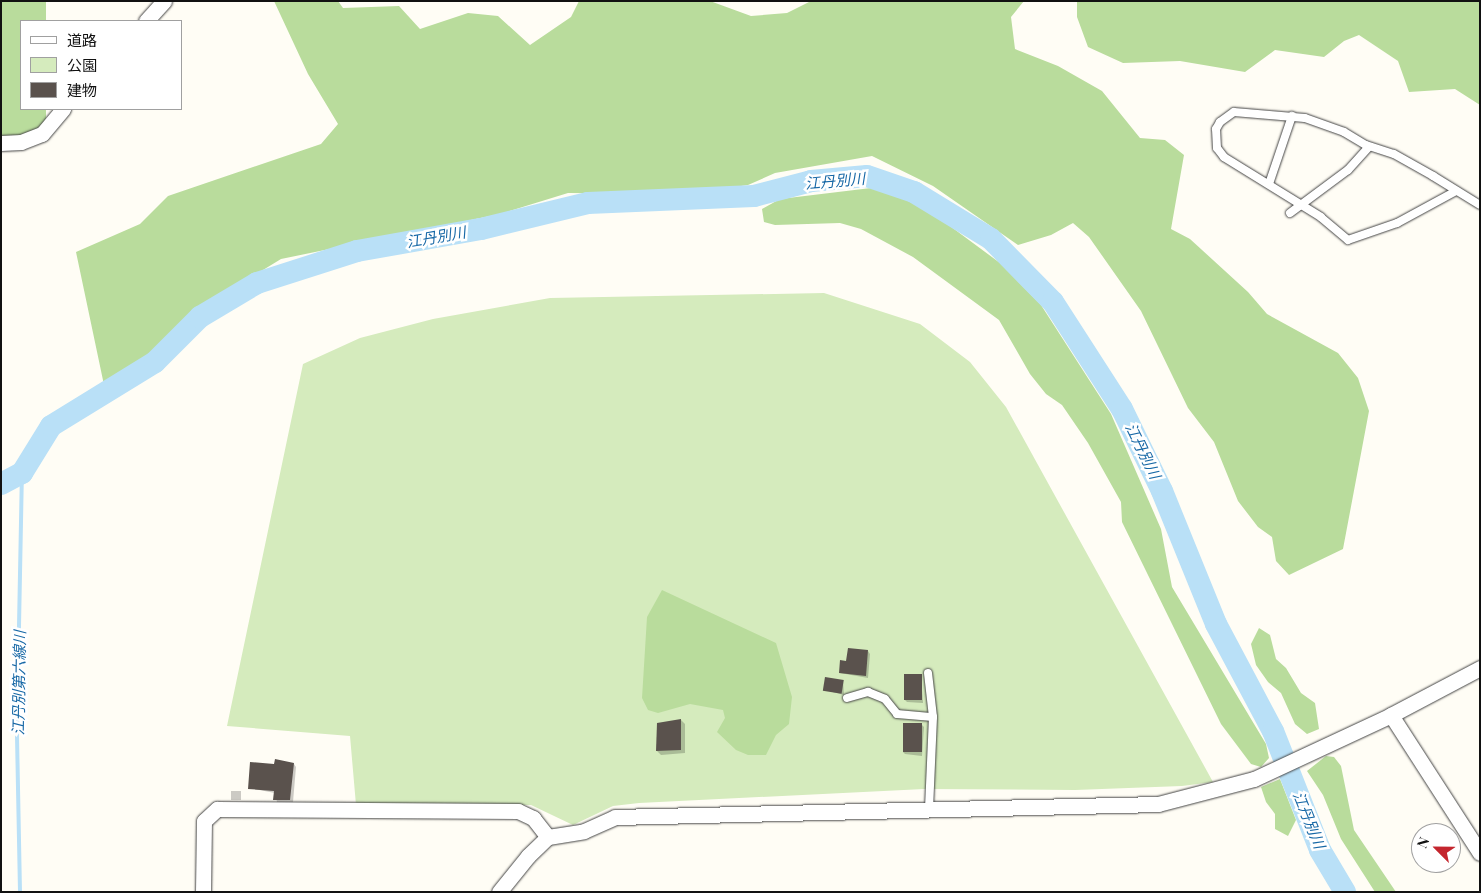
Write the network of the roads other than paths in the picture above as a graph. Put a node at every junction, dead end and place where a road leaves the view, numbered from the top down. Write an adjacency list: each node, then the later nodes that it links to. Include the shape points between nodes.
1 (164, 1): 2 (street)
2 (147, 20)
3 (62, 110): 5 (street, via 42,134 21,142)
4 (1292, 116): 6 (lane, via 1344,132); 7 (lane); 7 (lane, via 1234,112 1216,129 1217,148 1224,157)
5 (1, 142)
6 (1369, 146): 8 (lane, via 1394,154); 9 (lane, via 1348,170)
7 (1269, 184): 9 (lane)
8 (1456, 191): 9 (lane, via 1397,223 1348,240); 10 (lane)
9 (1302, 204): 11 (lane)
10 (1480, 206)
11 (1290, 213)
12 (1480, 668): 15 (street)
13 (928, 673): 16 (lane)
14 (848, 698): 16 (lane, via 868,692 885,699 897,714)
15 (1391, 715): 17 (street, via 1254,779 1158,804); 19 (street)
16 (933, 717): 17 (lane)
17 (929, 809): 18 (street, via 639,815 615,817 584,831)
18 (548, 837): 20 (street, via 533,818 518,811 217,810 204,820); 21 (street)
19 (1480, 853)
20 (203, 892)
21 (499, 892)

